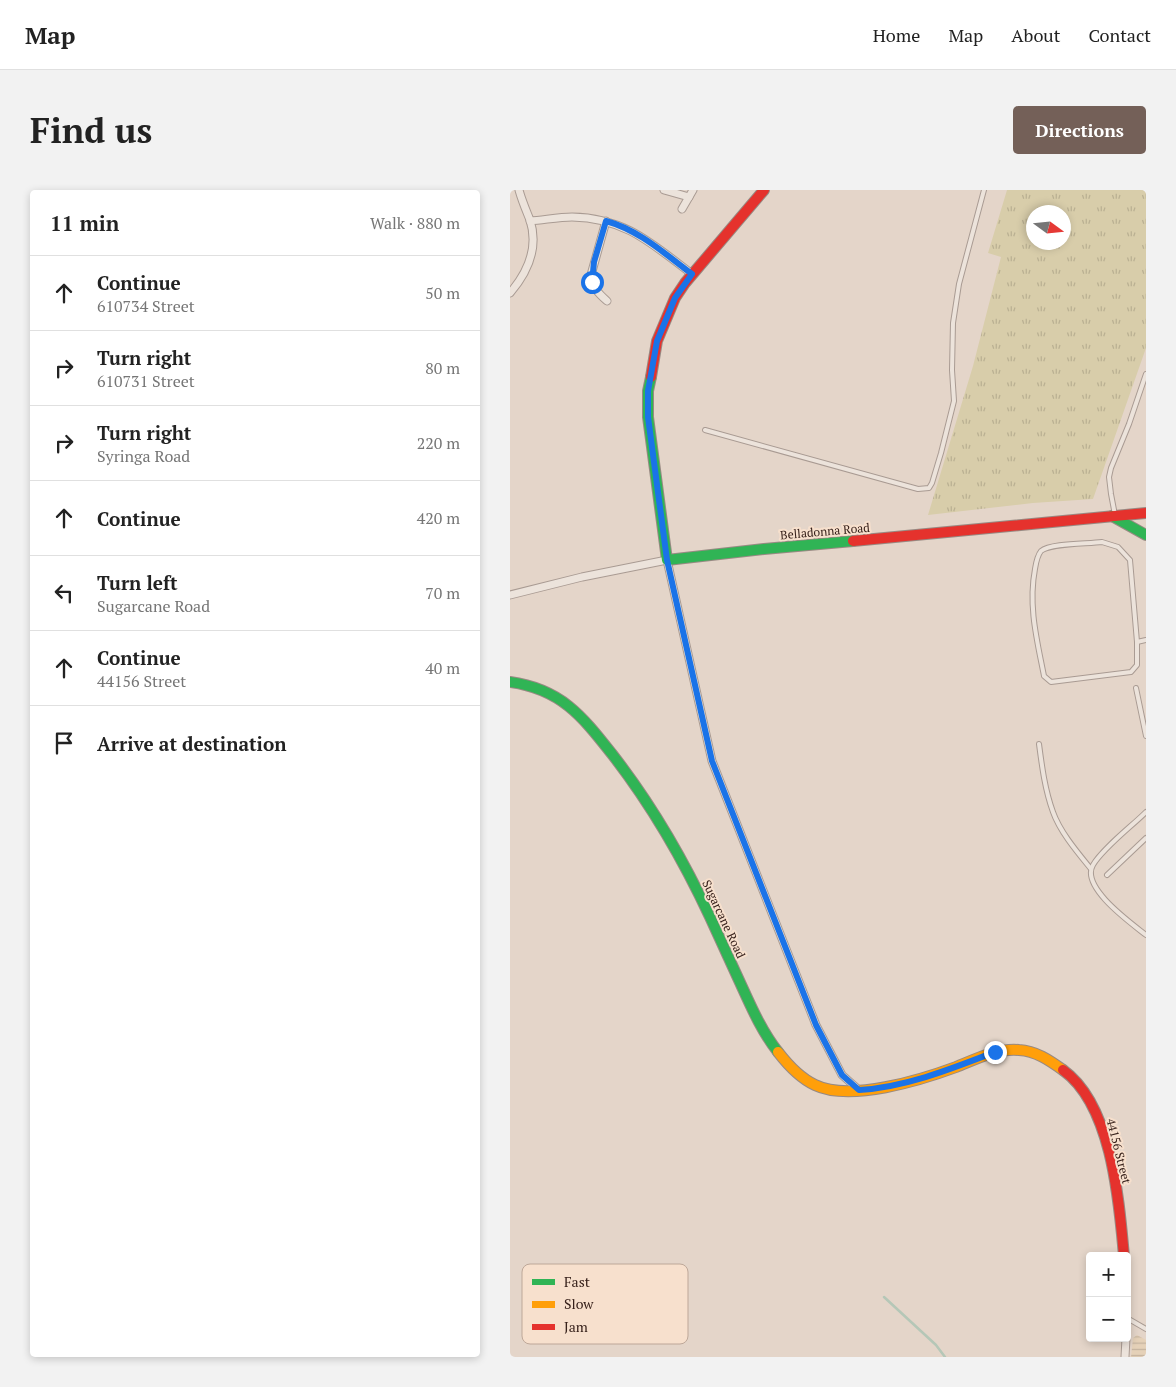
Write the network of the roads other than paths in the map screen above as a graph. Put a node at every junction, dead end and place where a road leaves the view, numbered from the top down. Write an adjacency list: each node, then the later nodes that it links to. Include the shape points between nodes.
1 (520, 190): 7 (street)
2 (664, 190): 5 (street)
3 (764, 190): 9 (street)
4 (984, 190): 13 (lane, via 958,294 952,344 954,401 929,488 918,490)
5 (691, 194): 6 (street)
6 (682, 209)
7 (530, 221): 8 (street, via 571,217); 10 (street, via 531,261)
8 (606, 221): 9 (street, via 639,234); 11 (street, via 591,275 594,289)
9 (692, 274): 17 (street, via 675,298 657,341 648,391 648,417)
10 (510, 293)
11 (607, 301)
12 (1146, 374): 15 (lane, via 1111,468)
13 (705, 430)
14 (1146, 513): 15 (street, Belladonna Road)
15 (1113, 516): 16 (street); 17 (street, Belladonna Road)
16 (1146, 535)
17 (667, 560): 18 (street, Belladonna Road); 31 (street, via 715,770 816,1025 842,1075)
18 (510, 595)
19 (1146, 640): 20 (lane)
20 (1137, 642): 20 (lane, via 1137,665 1131,672 1054,683 1048,681 1044,676 1032,609 1032,585 1042,551 1102,542 1118,547 1131,563)
21 (510, 682): 31 (street, Sugarcane Road, via 535,687 566,702 582,716 624,769 660,823 692,881 778,1054 811,1083 828,1090)
22 (1136, 688): 23 (lane)
23 (1146, 736)
24 (1039, 744): 27 (lane, via 1042,773 1053,814)
25 (1146, 812): 27 (lane)
26 (1146, 838): 28 (lane)
27 (1091, 869): 29 (lane, via 1098,892)
28 (1107, 875)
29 (1146, 935)
30 (947, 1070): 31 (street, Sugarcane Road, via 879,1089); 32 (street, 44156 Street, via 1009,1049 1039,1055 1069,1073 1087,1095 1105,1136 1117,1194)
31 (859, 1090)
32 (1124, 1252)
33 (1131, 1320): 34 (lane)
34 (1146, 1329)
35 (1126, 1342): 36 (street)
36 (1125, 1357)

